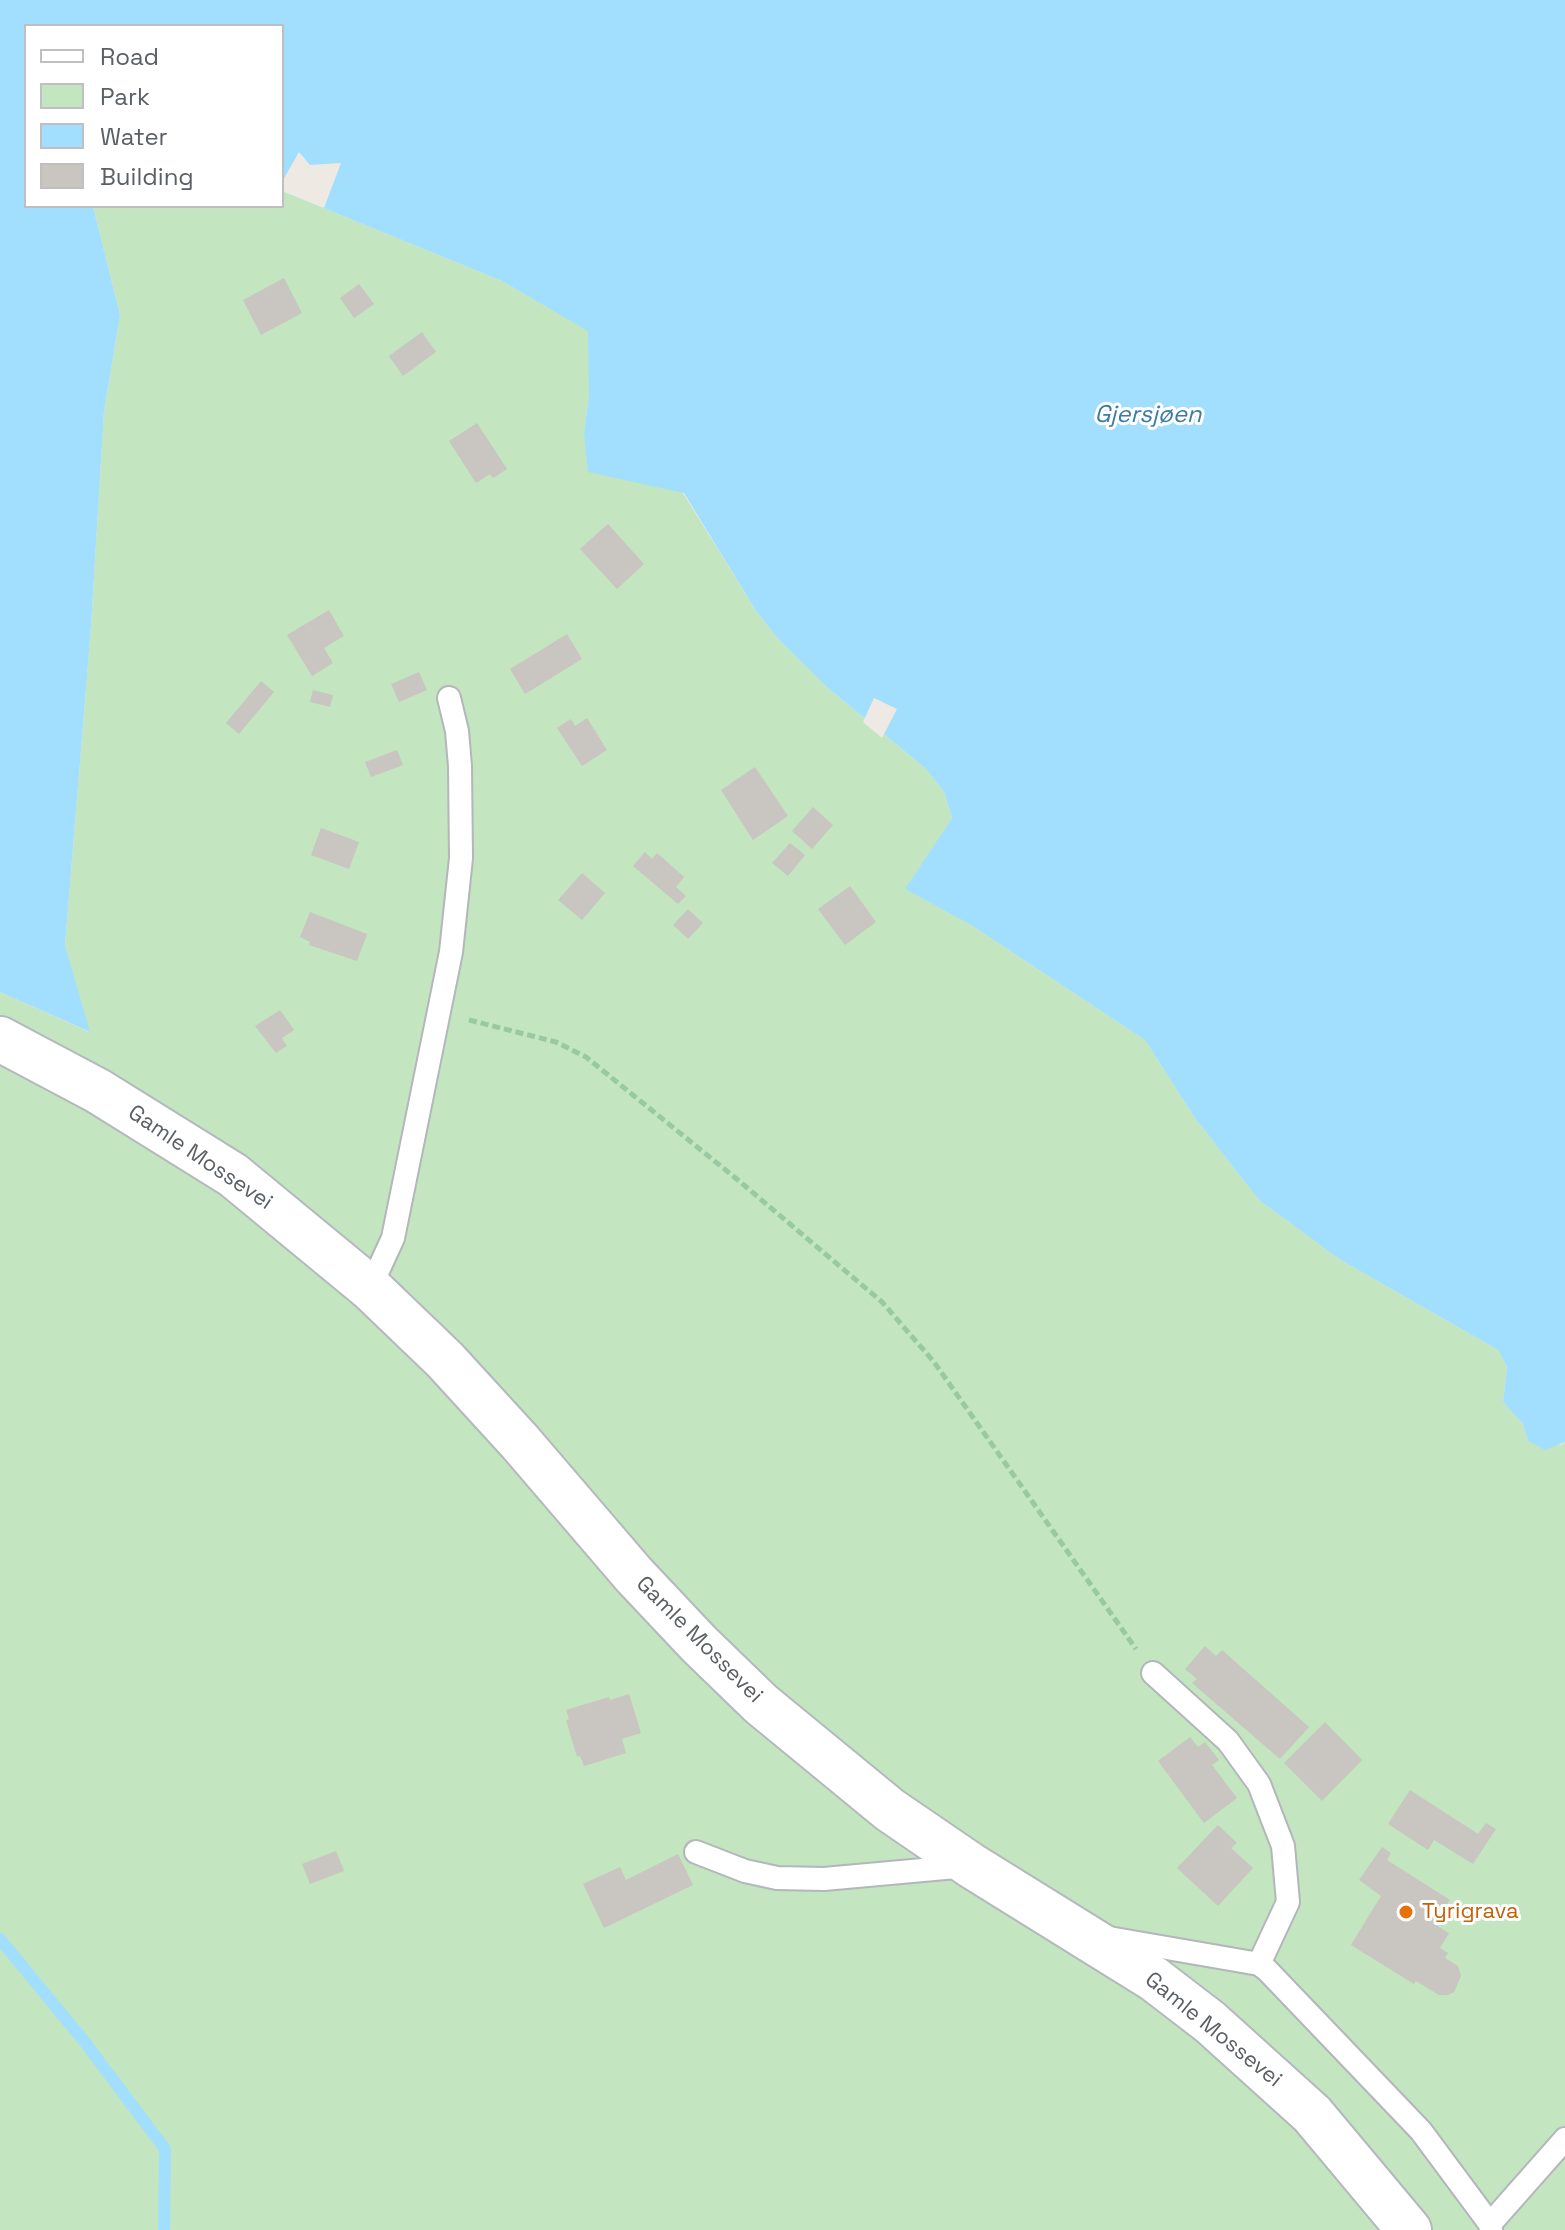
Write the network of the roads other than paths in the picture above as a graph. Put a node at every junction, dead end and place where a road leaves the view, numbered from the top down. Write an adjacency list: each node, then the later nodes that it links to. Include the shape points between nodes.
1 (449, 698): 3 (lane, via 460,766 461,858 451,952 393,1238)
2 (0, 1039): 3 (main road, Gamle Mossevei, via 98,1091 233,1175)
3 (370, 1288): 6 (main road, Gamle Mossevei, via 445,1360 634,1575 761,1704 890,1810)
4 (1153, 1673): 8 (lane, via 1228,1741 1259,1784 1283,1846 1288,1902)
5 (696, 1852): 6 (lane, via 777,1878)
6 (972, 1866): 7 (main road, Gamle Mossevei)
7 (1084, 1934): 8 (lane); 11 (main road, Gamle Mossevei, via 1154,1979 1255,2060 1312,2114)
8 (1259, 1964): 10 (lane, via 1421,2131)
9 (1565, 2139): 10 (lane)
10 (1490, 2227)
11 (1409, 2230)

